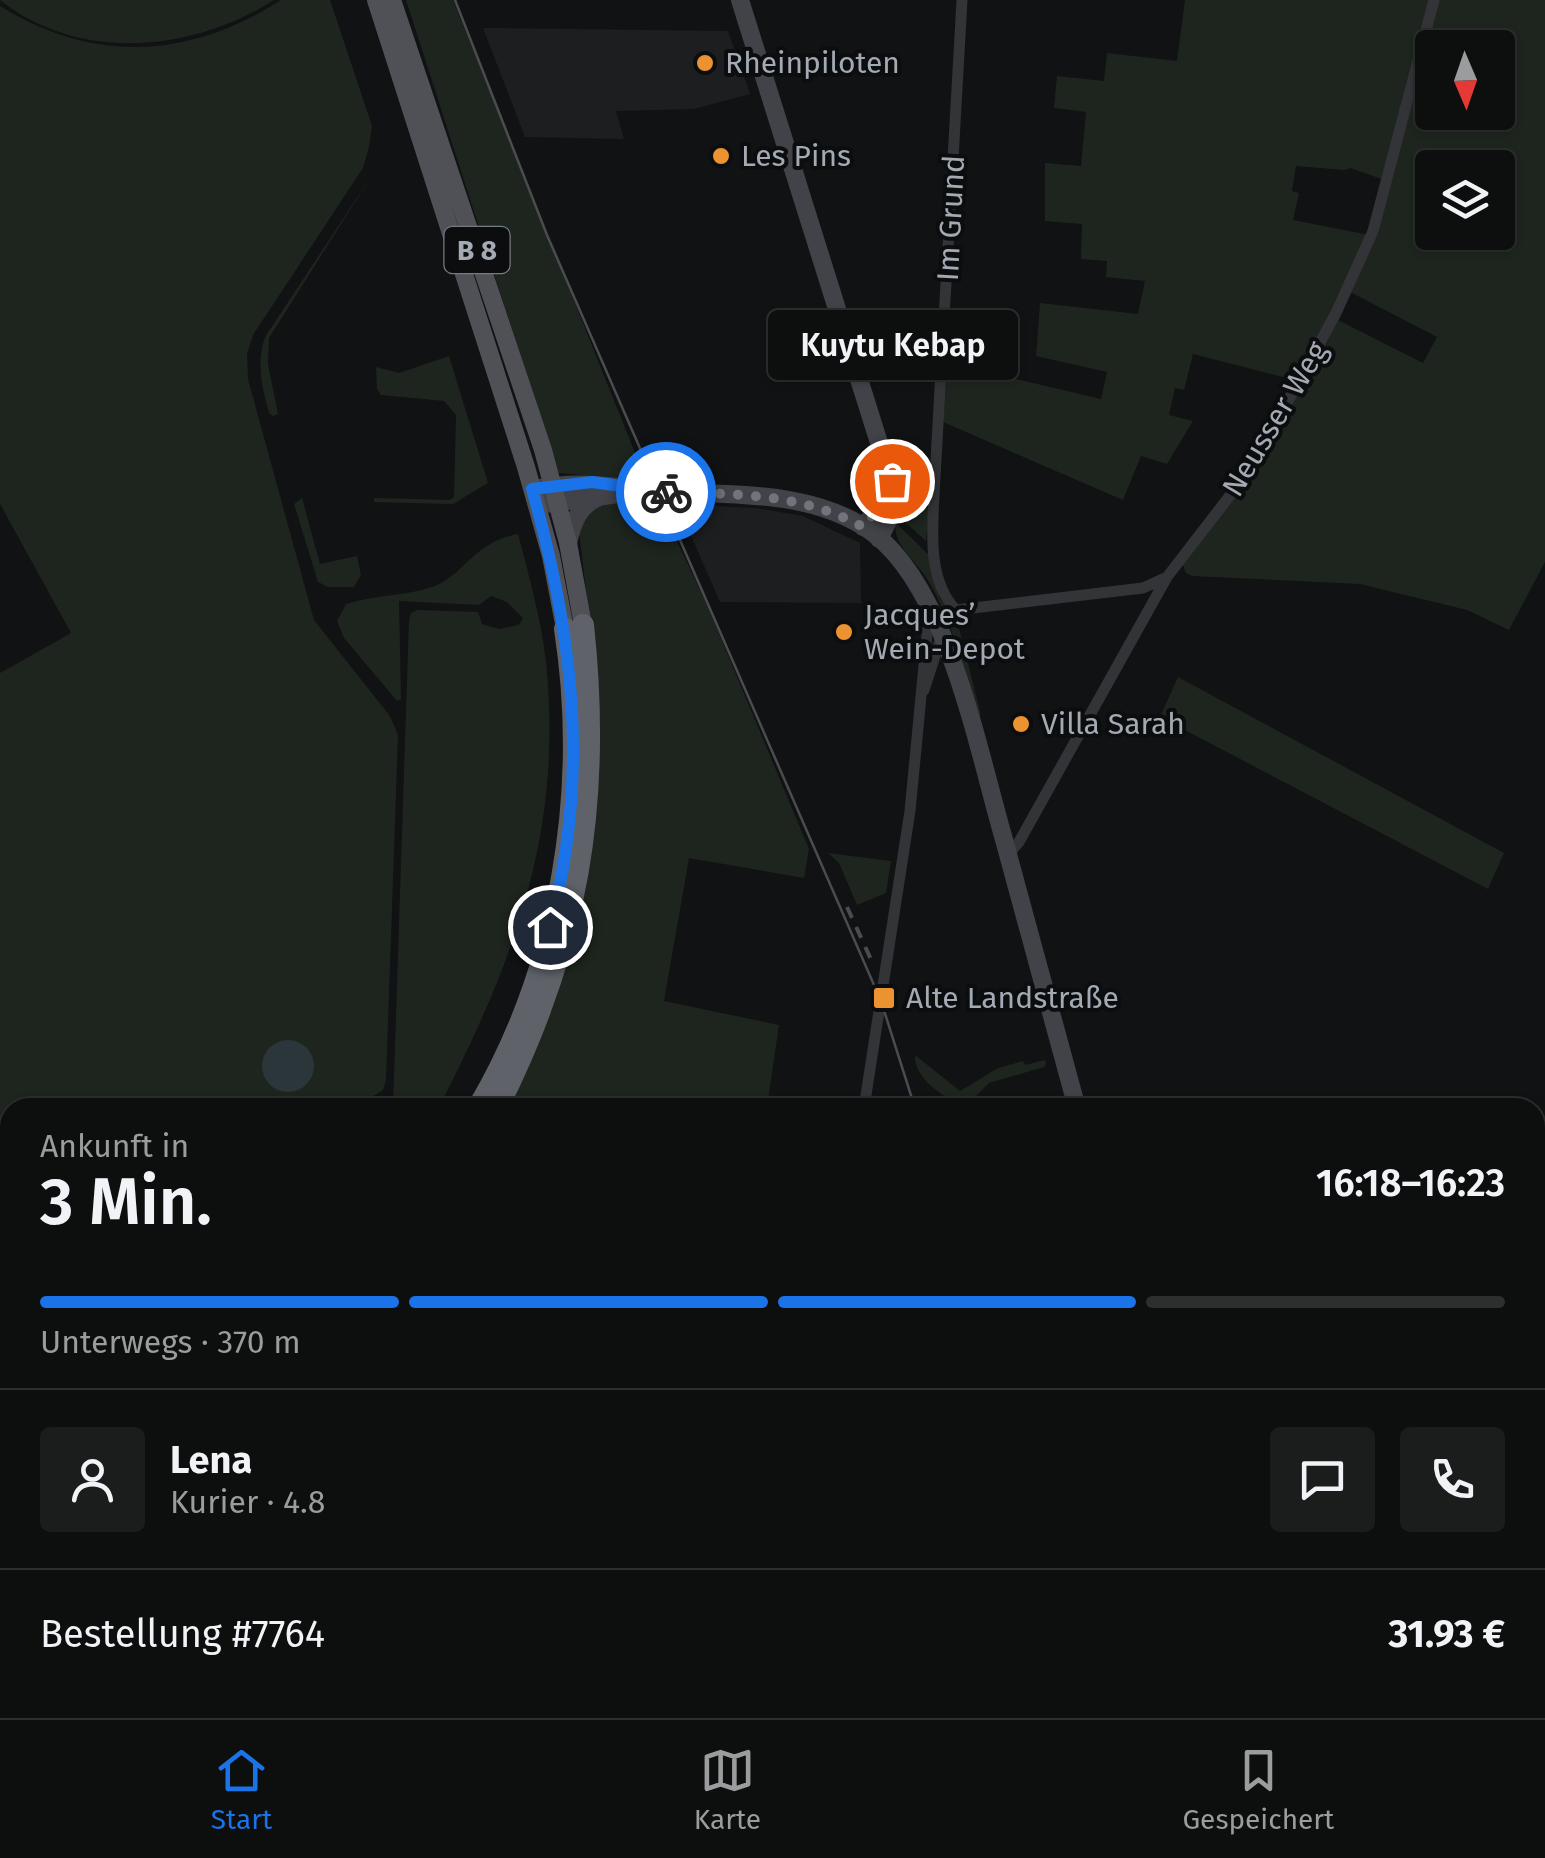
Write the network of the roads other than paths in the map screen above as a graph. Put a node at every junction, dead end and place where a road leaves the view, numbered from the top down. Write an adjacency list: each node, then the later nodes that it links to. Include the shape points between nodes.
1 (376, 0): 11 (main road, B 8)
2 (392, 0): 8 (main road, B 8)
3 (740, 0): 7 (main road)
4 (962, 0): 9 (street, Im Grund)
5 (1434, 0): 15 (street, Neusser Weg, via 1386,187 1358,266 1252,467)
6 (646, 491): 8 (main road, via 592,482); 10 (main road); 12 (main road, via 807,503)
7 (892, 492): 9 (street); 12 (main road); 13 (main road, via 894,509)
8 (555, 493): 10 (main road); 11 (main road); 14 (main road, B 8)
9 (934, 495): 15 (street, Im Grund, via 932,551 953,609 1143,588)
10 (601, 496): 14 (main road, via 583,506)
11 (535, 497): 17 (main road, B 8)
12 (863, 527): 13 (main road)
13 (879, 539): 16 (main road)
14 (568, 543): 17 (main road, B 8)
15 (1167, 577): 22 (street, Neusser Weg)
16 (930, 609): 18 (main road); 21 (street)
17 (574, 627): 23 (highway, B 8, via 574,784 559,893 516,1030); 24 (highway, B 8, via 590,707 586,825 556,968)
18 (941, 636): 19 (main road); 20 (street)
19 (959, 681): 20 (street); 22 (main road)
20 (928, 683): 21 (street)
21 (920, 698): 25 (street, via 905,846)
22 (1008, 855): 26 (main road)
23 (483, 1098)
24 (502, 1098)
25 (866, 1098)
26 (1074, 1098)

